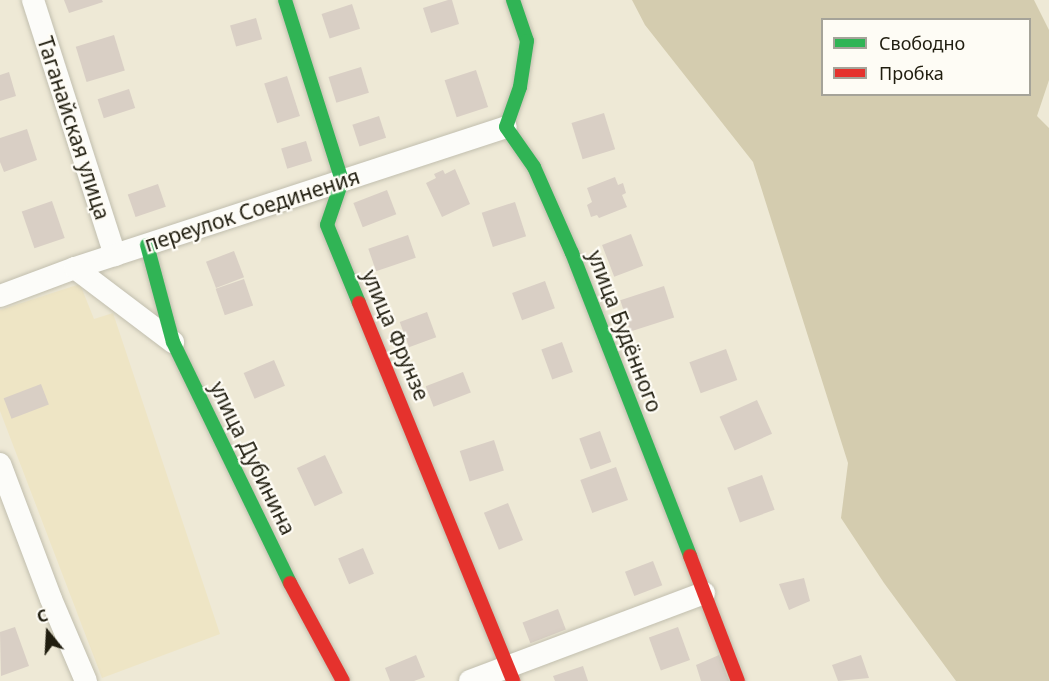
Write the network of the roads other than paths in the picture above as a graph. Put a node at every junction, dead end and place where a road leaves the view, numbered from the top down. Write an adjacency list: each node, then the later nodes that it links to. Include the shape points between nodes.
1 (33, 0): 7 (street, Таганайская улица)
2 (285, 0): 5 (street)
3 (513, 0): 4 (street, via 527,41 520,87)
4 (506, 127): 5 (street, переулок Соединения); 12 (street, улица Будённого, via 534,167 572,253)
5 (342, 181): 6 (street, переулок Соединения); 13 (street, улица Фрунзе, via 327,225)
6 (147, 245): 7 (street, переулок Соединения); 10 (street, улица Дубинина)
7 (115, 255): 8 (street, переулок Соединения)
8 (75, 268): 9 (street, переулок Соединения); 10 (street)
9 (0, 296)
10 (173, 342): 15 (street, улица Дубинина, via 286,576)
11 (0, 464): 14 (street)
12 (704, 593): 13 (street); 17 (street, улица Будённого)
13 (510, 673): 16 (street)
14 (86, 681)
15 (343, 681)
16 (470, 681)
17 (738, 681)

